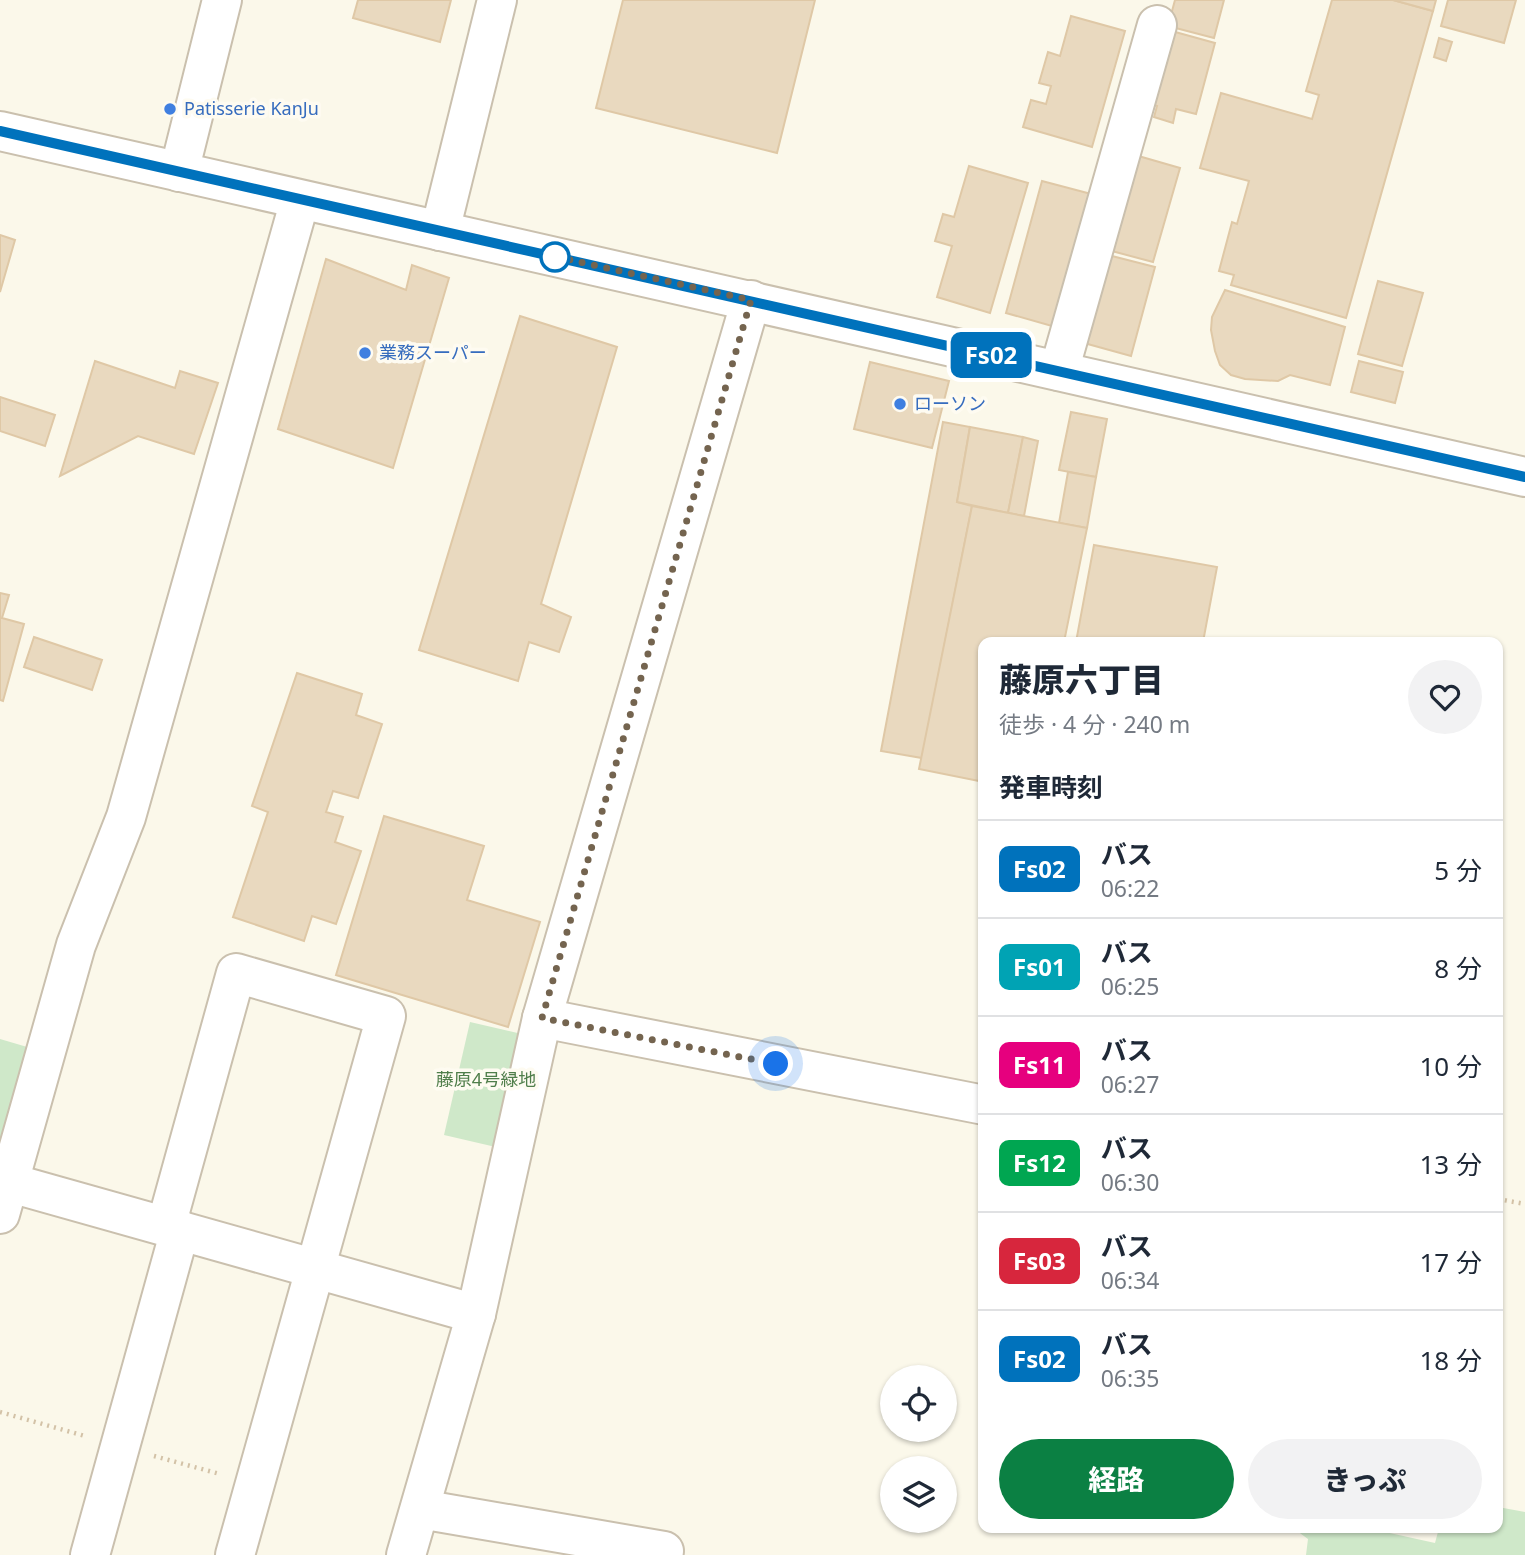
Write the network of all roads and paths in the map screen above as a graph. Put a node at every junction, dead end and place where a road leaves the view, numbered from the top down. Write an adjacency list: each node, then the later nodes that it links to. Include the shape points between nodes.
1 (222, 0): 5 (street)
2 (497, 0): 7 (street)
3 (1157, 25): 9 (street)
4 (0, 131): 5 (street)
5 (179, 172): 6 (street)
6 (300, 200): 7 (street); 13 (street, via 126,817 76,945)
7 (440, 232): 8 (street)
8 (751, 300): 9 (street); 11 (street)
9 (1059, 371): 10 (street)
10 (1525, 477)
11 (542, 1018): 12 (street); 18 (street)
12 (978, 1104)
13 (3, 1192): 16 (street)
14 (1503, 1200): 15 (path)
15 (1525, 1204)
16 (173, 1228): 17 (street); 17 (street, via 236,973 386,1016); 21 (street)
17 (315, 1268): 18 (street); 22 (street)
18 (476, 1314): 19 (street)
19 (419, 1509): 20 (street); 23 (street)
20 (664, 1551)
21 (90, 1555)
22 (234, 1555)
23 (406, 1555)

